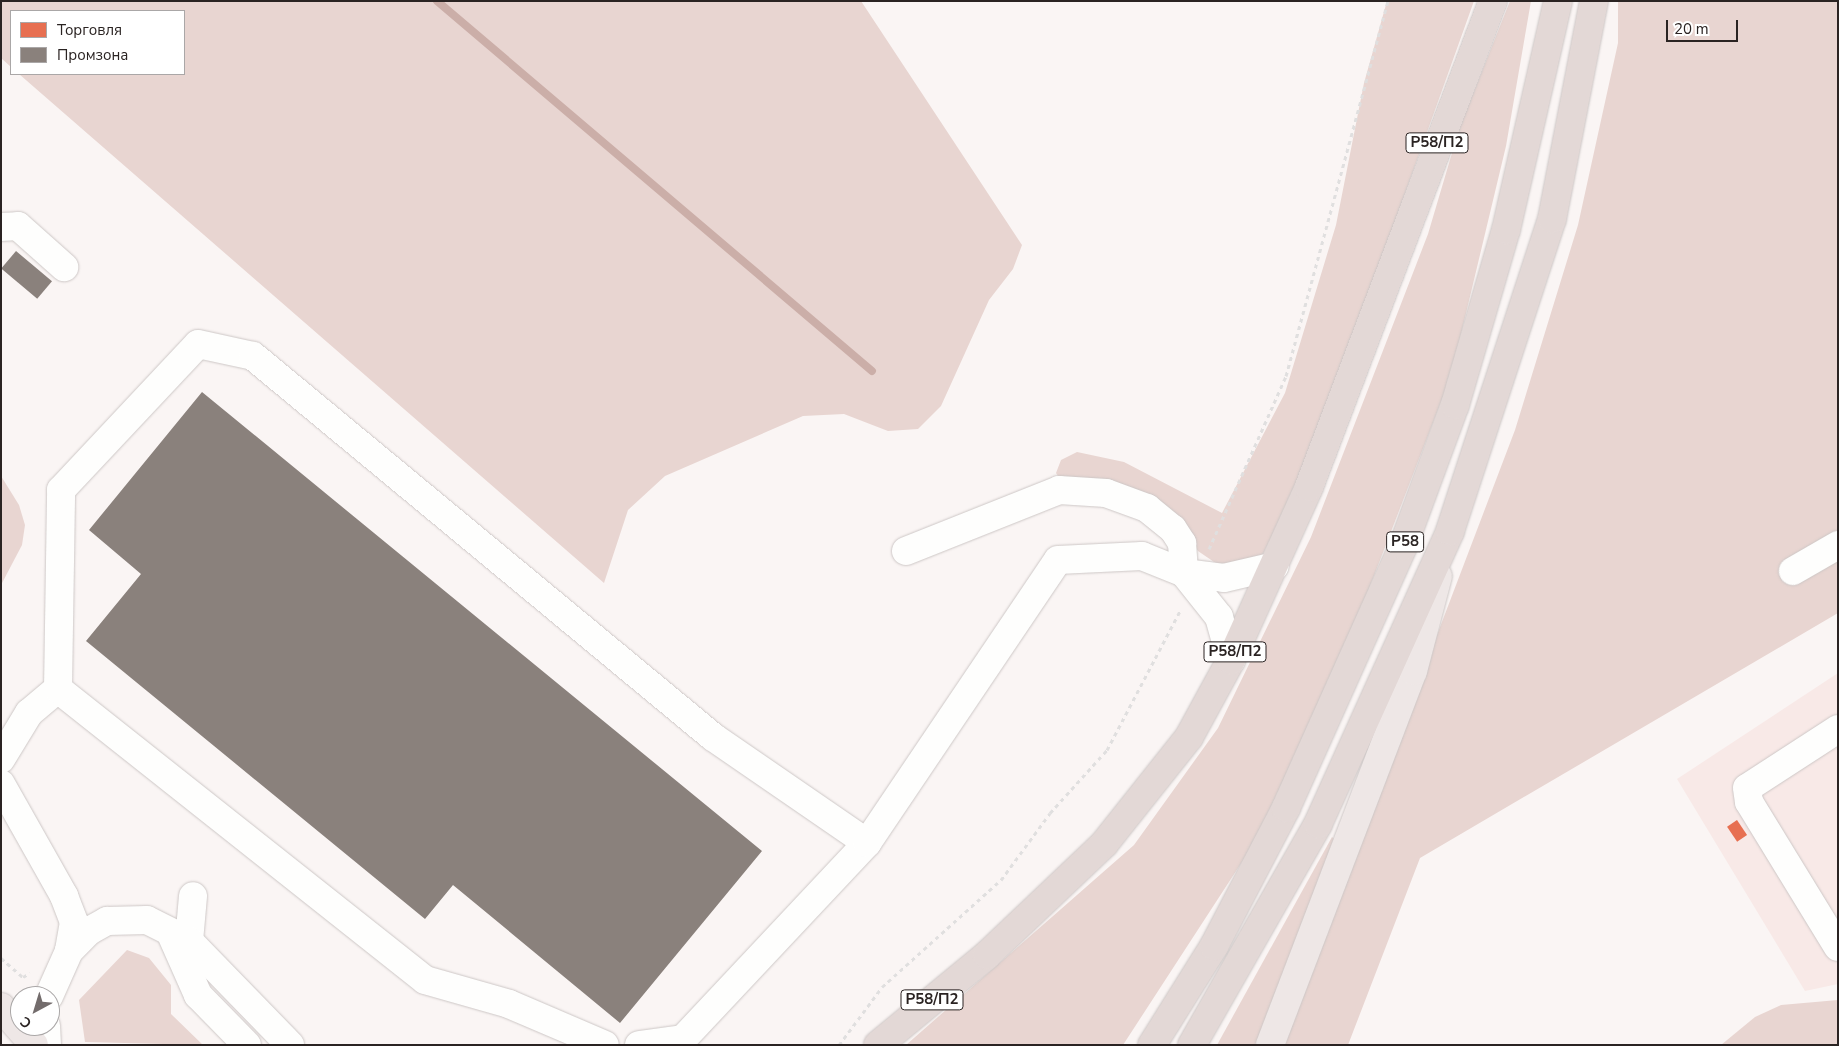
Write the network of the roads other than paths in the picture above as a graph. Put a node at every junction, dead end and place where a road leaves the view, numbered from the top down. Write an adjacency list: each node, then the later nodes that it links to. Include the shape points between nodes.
1 (1493, 1): 9 (highway, Р58/П2)
2 (1558, 1): 30 (highway, Р58, via 1506,230 1455,405 1403,546 1286,808 1214,946)
3 (1594, 1): 6 (highway, Р58, via 1552,219)
4 (1, 227): 5 (street, via 18,226)
5 (64, 267)
6 (1450, 531): 31 (highway, Р58, via 1318,824); 32 (main road, via 1413,671)
7 (1838, 545): 10 (street)
8 (906, 551): 11 (street, via 1059,490 1106,493 1147,508 1173,529 1182,543)
9 (1275, 566): 11 (street, via 1238,578); 12 (highway, Р58/П2)
10 (1793, 571)
11 (1184, 574): 12 (street, via 1220,617); 17 (street, via 1142,556 1058,560)
12 (1231, 660): 29 (highway, Р58/П2, via 1189,737 1104,844 987,955)
13 (58, 690): 15 (street, via 29,713); 17 (street, via 61,490 198,344 253,356 713,737); 27 (street, via 425,980 510,1004)
14 (1838, 729): 20 (street, via 1748,788 1749,802)
15 (1, 759)
16 (1, 784): 21 (street, via 64,896 74,922)
17 (867, 843): 28 (street, via 684,1039)
18 (193, 896): 19 (street)
19 (180, 938): 21 (street, via 147,920 107,921); 25 (street, via 198,995); 26 (street)
20 (1838, 947)
21 (64, 960): 22 (street)
22 (54, 986)
23 (1, 1007): 24 (main road)
24 (34, 1045)
25 (248, 1045)
26 (290, 1045)
27 (605, 1045)
28 (639, 1045)
29 (878, 1045)
30 (1152, 1045)
31 (1192, 1045)
32 (1270, 1045)

